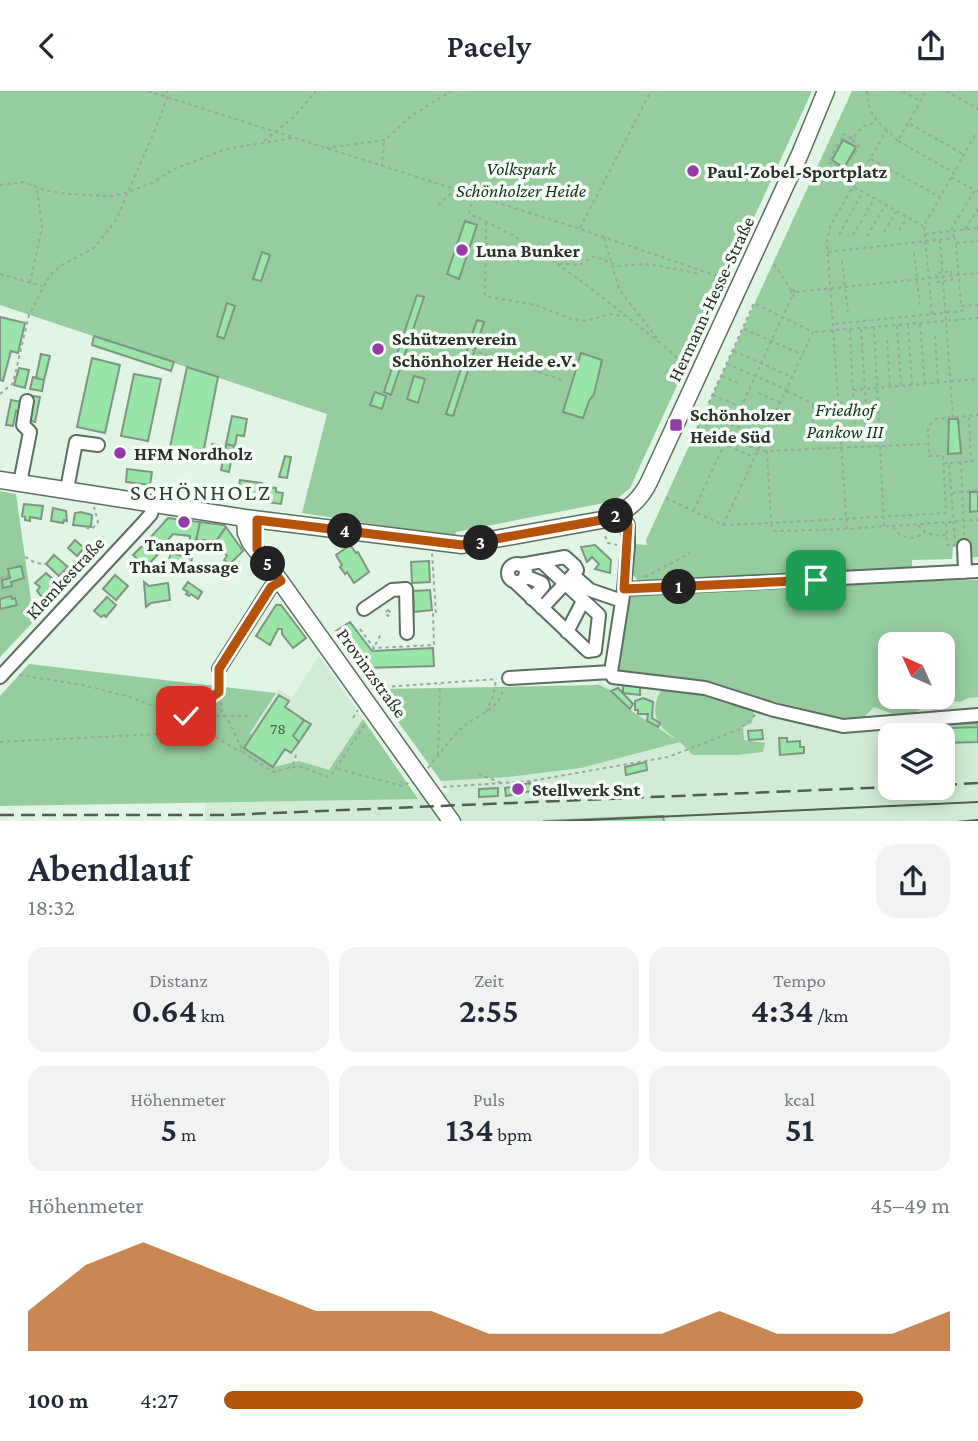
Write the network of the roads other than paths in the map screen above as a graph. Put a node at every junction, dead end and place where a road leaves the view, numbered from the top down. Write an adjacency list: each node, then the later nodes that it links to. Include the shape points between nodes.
1 (826, 91): 8 (main road, Hermann-Hesse-Straße, via 645,491)
2 (27, 401): 5 (street, via 23,425 30,432)
3 (98, 445): 6 (street, via 76,442)
4 (0, 480): 5 (main road)
5 (20, 483): 6 (main road)
6 (63, 489): 7 (main road)
7 (154, 502): 9 (main road); 25 (street, Klemkestraße, via 144,522)
8 (620, 514): 9 (main road, via 462,545); 16 (street, via 628,525)
9 (251, 519): 14 (main road, Provinzstraße, via 246,533 250,542)
10 (958, 547): 12 (street)
11 (541, 562): 13 (street); 15 (street); 15 (street, via 565,557 577,571)
12 (972, 572): 16 (street)
13 (520, 575): 17 (street); 17 (street, via 542,583)
14 (281, 581): 23 (street, via 271,587); 28 (main road, Provinzstraße)
15 (566, 583): 16 (street); 18 (street); 19 (street)
16 (623, 595): 24 (street)
17 (532, 599): 19 (street)
18 (581, 604): 21 (street); 21 (street, via 599,615 596,647 588,651)
19 (542, 608): 21 (street)
20 (364, 609): 22 (street, via 392,590 405,589)
21 (567, 632)
22 (407, 633)
23 (219, 669)
24 (611, 672): 26 (street); 27 (street, via 613,677 705,688 843,726)
25 (0, 677)
26 (503, 678)
27 (978, 715)
28 (452, 821)

